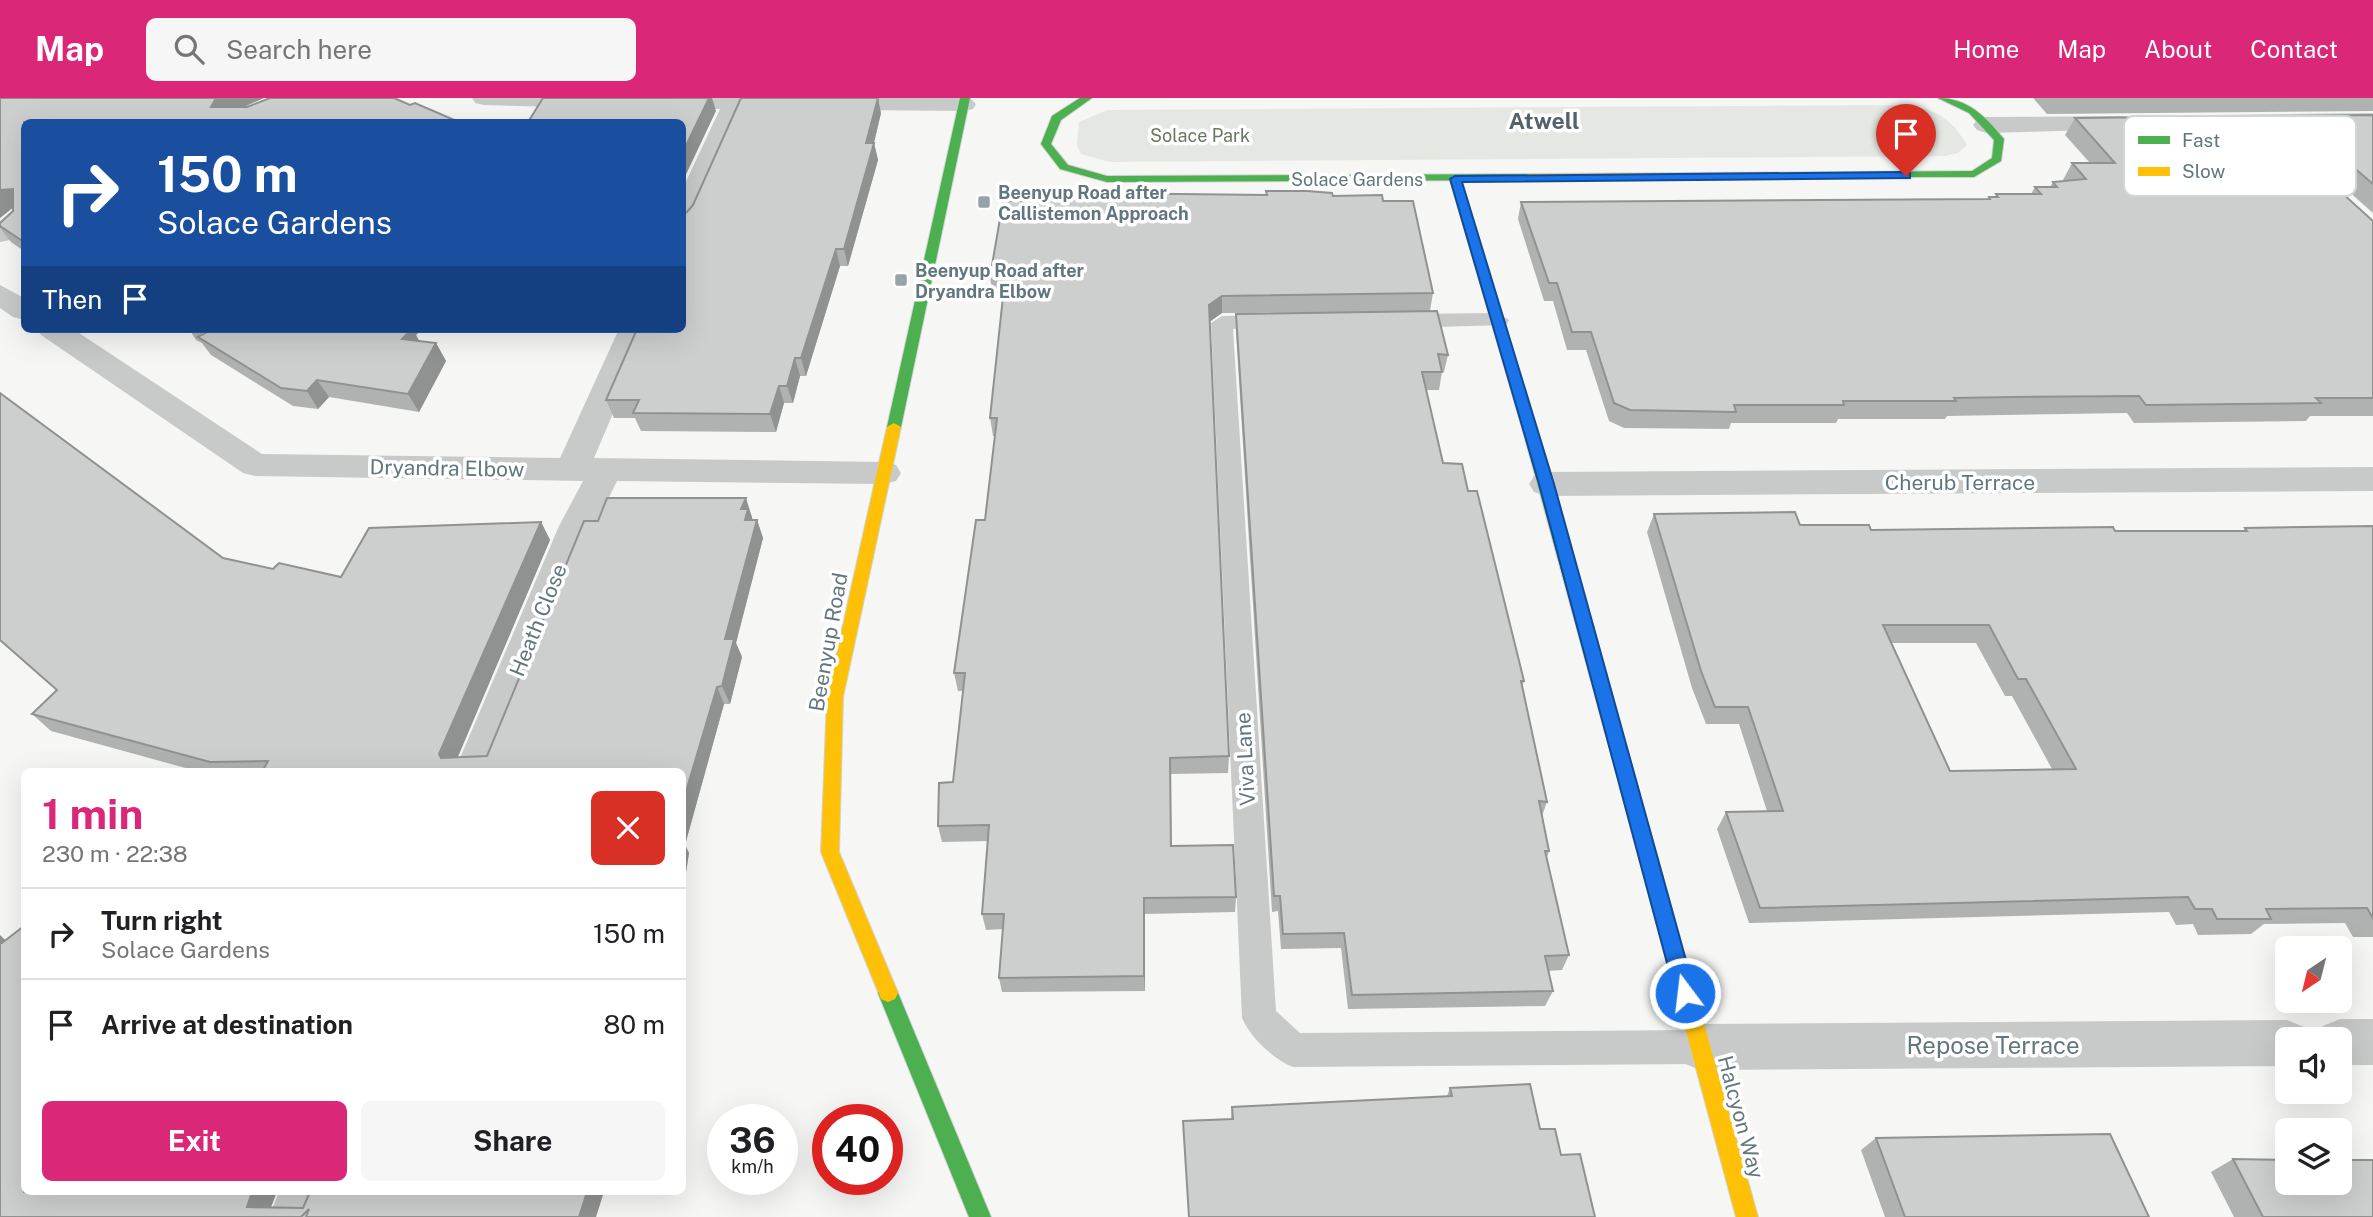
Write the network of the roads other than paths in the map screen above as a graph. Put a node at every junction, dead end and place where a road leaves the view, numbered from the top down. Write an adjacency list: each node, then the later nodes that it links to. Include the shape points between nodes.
1 (484, 98): 5 (street)
2 (1087, 98): 10 (street, Solace Gardens, via 1056,118 1046,144 1064,167 1107,179)
3 (1943, 98): 9 (street, via 1973,111)
4 (737, 100): 6 (street); 7 (street); 11 (street)
5 (613, 101)
6 (640, 101)
7 (964, 101): 22 (street, Beenyup Road)
8 (2124, 124): 9 (street)
9 (1986, 125): 10 (street, Solace Gardens, via 1999,139 1997,159 1974,174)
10 (1455, 179): 16 (street, Halcyon Way)
11 (686, 213)
12 (21, 218): 13 (street)
13 (0, 234)
14 (0, 294): 15 (street)
15 (21, 309)
16 (1498, 320): 17 (lane); 24 (street, Halcyon Way)
17 (1374, 321)
18 (1305, 322): 29 (lane, Viva Lane, via 1222,323 1259,1018 1293,1051)
19 (58, 333): 21 (street, Dryandra Elbow, via 256,465)
20 (633, 333): 21 (street, Heath Close)
21 (588, 470): 22 (street, Dryandra Elbow); 25 (street, Heath Close, via 577,526)
22 (884, 473): 32 (street, Beenyup Road, via 835,697 830,852)
23 (2373, 480): 24 (street, Cherub Terrace)
24 (1546, 484): 29 (street, Halcyon Way)
25 (477, 768)
26 (2275, 1042): 29 (street, Repose Terrace)
27 (2352, 1042): 28 (street)
28 (2373, 1042)
29 (1700, 1047): 33 (street, Halcyon Way)
30 (304, 1195): 31 (street)
31 (295, 1217)
32 (980, 1217)
33 (1747, 1217)

